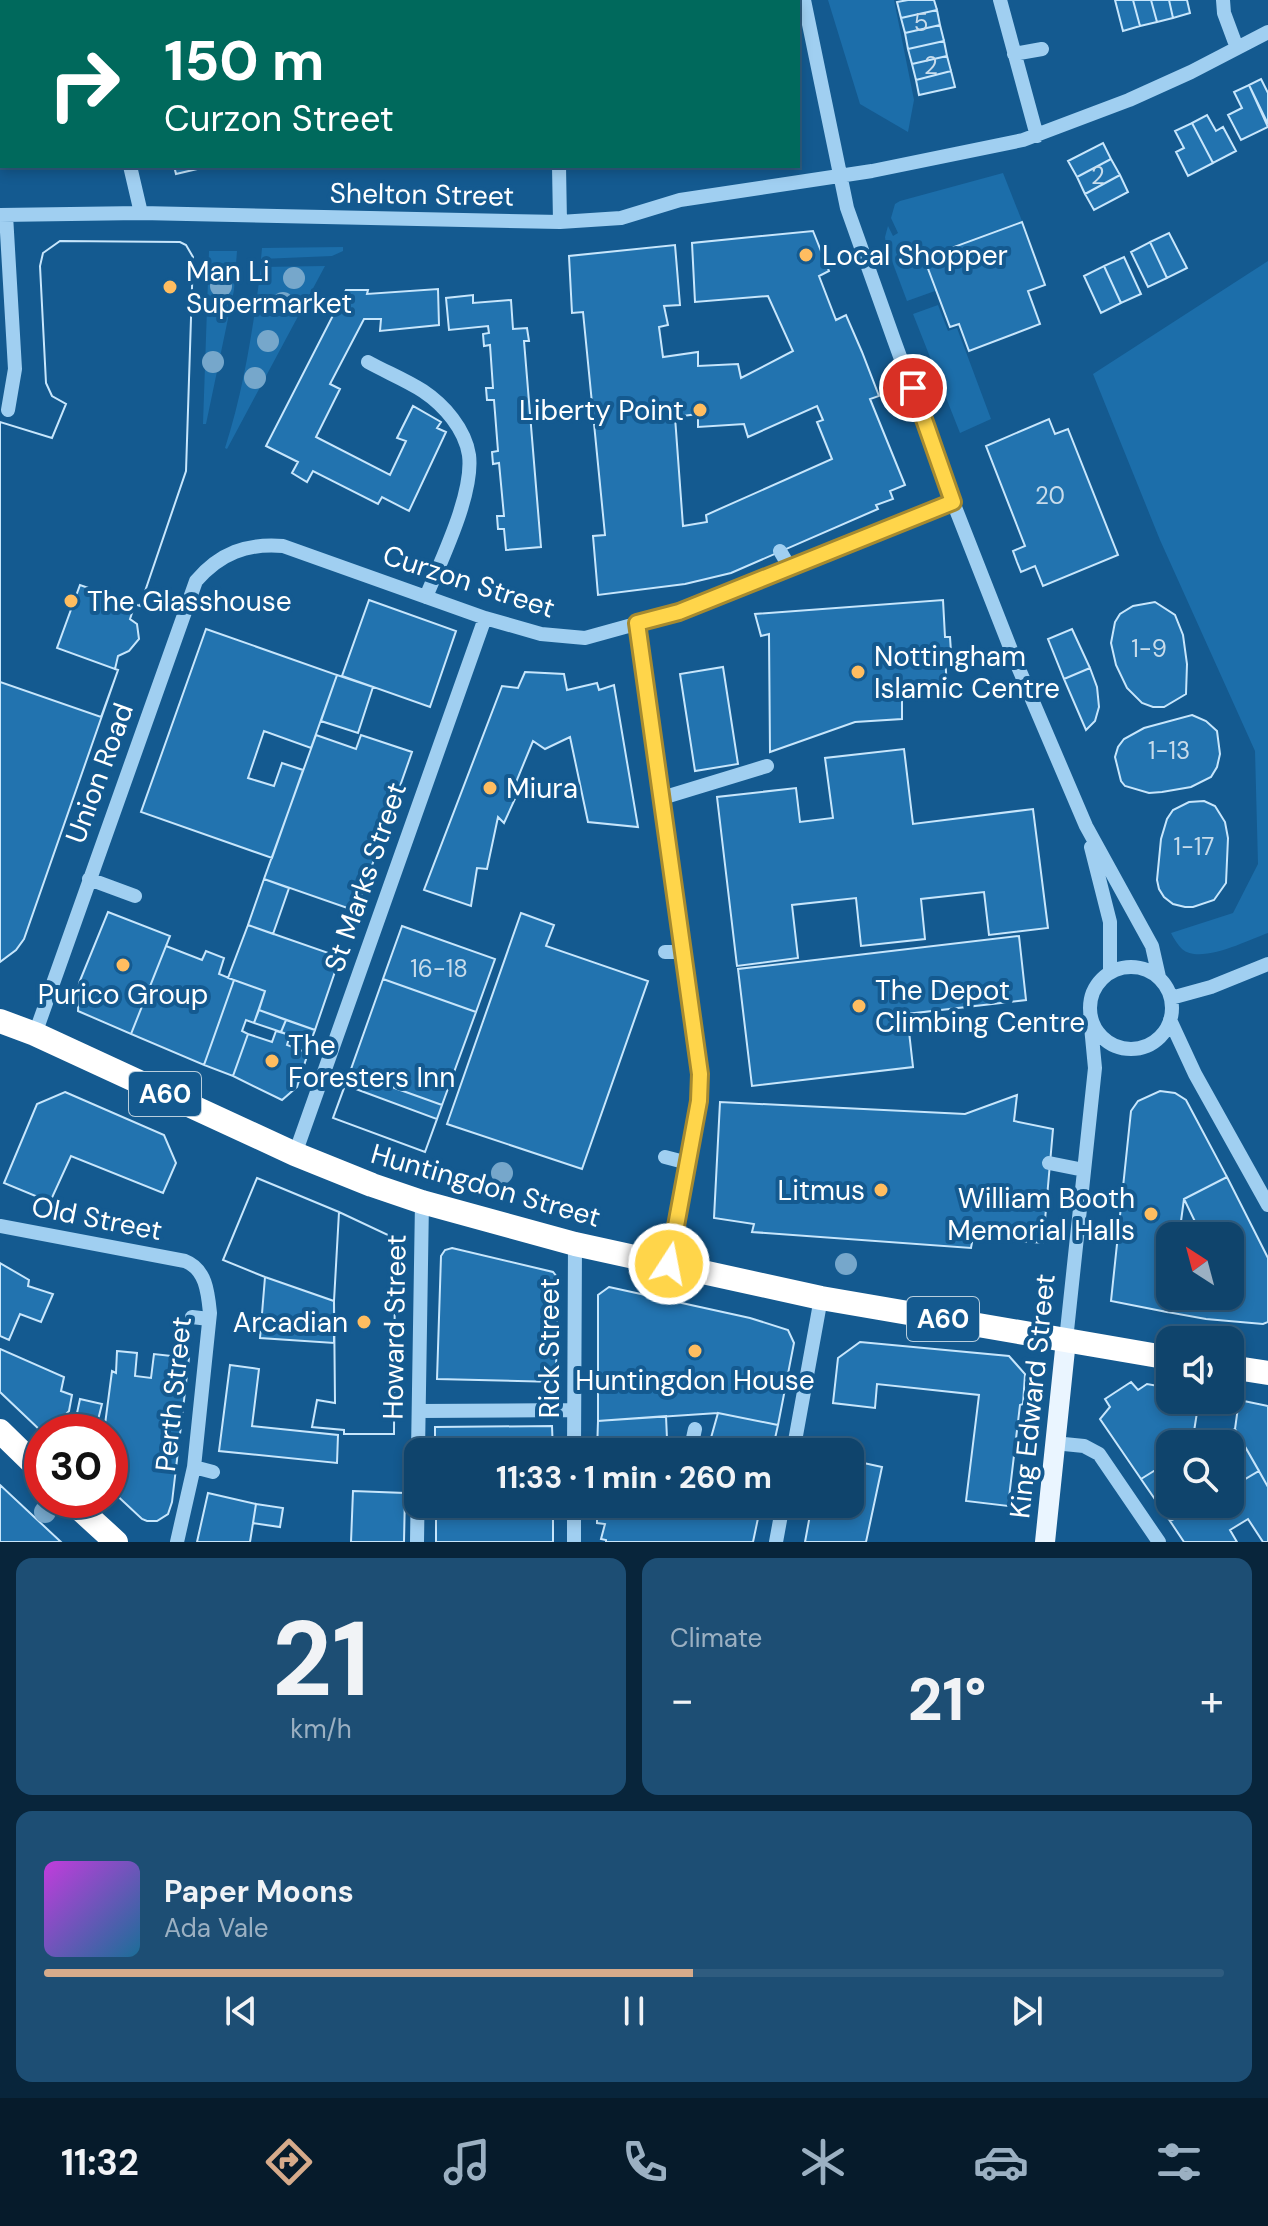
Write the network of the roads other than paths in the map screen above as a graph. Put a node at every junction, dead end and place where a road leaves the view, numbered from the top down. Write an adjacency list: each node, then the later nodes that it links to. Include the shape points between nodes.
1 (804, 0): 11 (street)
2 (1000, 0): 7 (street)
3 (1223, 0): 5 (street)
4 (1268, 32): 5 (street, Shelton Street)
5 (1237, 48): 8 (street, Shelton Street, via 1129,100)
6 (1042, 49): 7 (street)
7 (1014, 54): 8 (street)
8 (1037, 136): 11 (street, Shelton Street)
9 (130, 168): 12 (street)
10 (559, 168): 14 (street)
11 (840, 175): 14 (street, Shelton Street, via 680,200 621,218); 17 (street, via 847,208)
12 (141, 213): 13 (street, Shelton Street); 14 (street, Shelton Street)
13 (3, 215): 16 (street, via 15,369)
14 (560, 222)
15 (368, 362): 21 (street, via 432,398 465,440 467,486)
16 (8, 410)
17 (953, 502): 20 (street, Curzon Street); 26 (street)
18 (238, 550): 21 (street, Curzon Street, via 283,546); 27 (street, Union Road, via 196,581)
19 (780, 551): 20 (street)
20 (790, 568): 23 (street, Curzon Street)
21 (426, 597): 22 (street, Curzon Street)
22 (485, 618): 23 (street, Curzon Street, via 566,638); 39 (street, St Marks Street)
23 (637, 623): 25 (street)
24 (767, 766): 25 (street)
25 (662, 798): 30 (street)
26 (1086, 826): 32 (street, via 1110,922); 33 (street, via 1152,946)
27 (89, 879): 28 (street); 38 (street, Union Road)
28 (135, 896)
29 (665, 952): 30 (street)
30 (684, 952): 41 (street, via 700,1074)
31 (1268, 964): 34 (street)
32 (1110, 972): 33 (street, via 1135,967); 35 (street, via 1093,991)
33 (1159, 977): 34 (street)
34 (1171, 998): 36 (street)
35 (1090, 1016): 36 (street, via 1102,1039 1128,1050 1154,1042); 43 (street, King Edward Street, via 1095,1068)
36 (1170, 1020): 45 (street)
37 (0, 1021): 38 (highway, Huntingdon Street / A60)
38 (35, 1034): 39 (highway, Huntingdon Street / A60)
39 (295, 1154): 44 (highway, Huntingdon Street / A60)
40 (665, 1157): 41 (street)
41 (688, 1163): 49 (street)
42 (1049, 1163): 43 (street)
43 (1084, 1170): 53 (street, King Edward Street)
44 (422, 1202): 47 (highway, Huntingdon Street / A60); 58 (street, Howard Street)
45 (1268, 1205)
46 (0, 1226): 48 (street, Old Street)
47 (575, 1244): 49 (highway, Huntingdon Street / A60); 57 (street, Rick Street)
48 (185, 1261): 52 (street, Perth Street, via 202,1275)
49 (669, 1264): 50 (highway, Huntingdon Street / A60)
50 (821, 1298): 53 (highway, Huntingdon Street / A60); 64 (street)
51 (192, 1317): 52 (street)
52 (209, 1319): 67 (street, Perth Street)
53 (1066, 1340): 54 (highway, Huntingdon Street / A60); 65 (main road, King Edward Street)
54 (1156, 1356)
55 (1244, 1369): 56 (highway)
56 (1268, 1373)
57 (574, 1410): 58 (street); 62 (street, Rick Street)
58 (419, 1411): 61 (street, Howard Street)
59 (695, 1429): 63 (street)
60 (0, 1431): 66 (highway)
61 (418, 1438)
62 (574, 1438)
63 (693, 1438)
64 (796, 1438)
65 (1054, 1443): 78 (main road, King Edward Street); 79 (street, via 1084,1446 1099,1454)
66 (24, 1454)
67 (194, 1467): 68 (street); 74 (street, Perth Street)
68 (213, 1472)
69 (90, 1518): 73 (highway)
70 (417, 1518): 75 (street)
71 (574, 1518): 76 (street)
72 (780, 1518): 77 (street)
73 (116, 1542)
74 (177, 1542)
75 (417, 1542)
76 (574, 1542)
77 (776, 1542)
78 (1045, 1542)
79 (1159, 1542)

